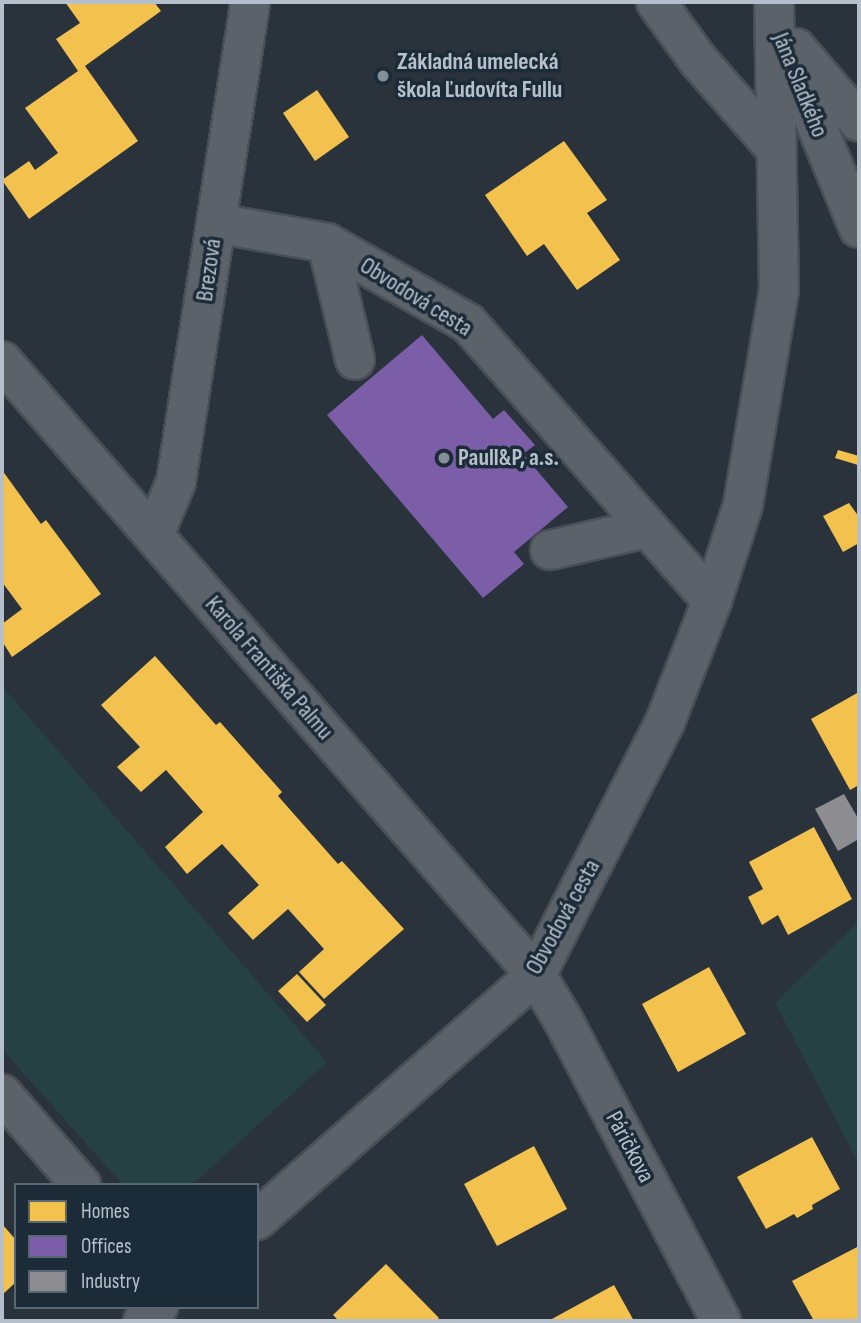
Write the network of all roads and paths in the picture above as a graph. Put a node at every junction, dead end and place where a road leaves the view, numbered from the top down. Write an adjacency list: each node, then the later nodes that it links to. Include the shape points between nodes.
1 (250, 2): 6 (street, Brezová)
2 (656, 2): 5 (street, via 698,61)
3 (774, 12): 4 (street, Jána Sladkého); 5 (street, Obvodová cesta); 7 (street, Jána Sladkého)
4 (859, 122)
5 (776, 149): 14 (street, Obvodová cesta, via 779,290 743,505)
6 (216, 223): 8 (street, Obvodová cesta); 12 (street, Brezová, via 176,482)
7 (859, 228)
8 (327, 243): 9 (street); 11 (street, Obvodová cesta, via 468,323)
9 (355, 360)
10 (2, 361): 12 (street, Karola Františka Palmu)
11 (648, 528): 13 (street); 14 (street, Obvodová cesta)
12 (154, 535): 15 (street, Karola Františka Palmu)
13 (550, 550)
14 (712, 601): 15 (street, Obvodová cesta, via 665,722)
15 (536, 975): 18 (street, Obvodová cesta); 21 (street, Páričkova)
16 (2, 1094): 17 (street)
17 (79, 1183)
18 (259, 1218)
19 (156, 1309): 20 (street)
20 (143, 1321)
21 (721, 1321)

